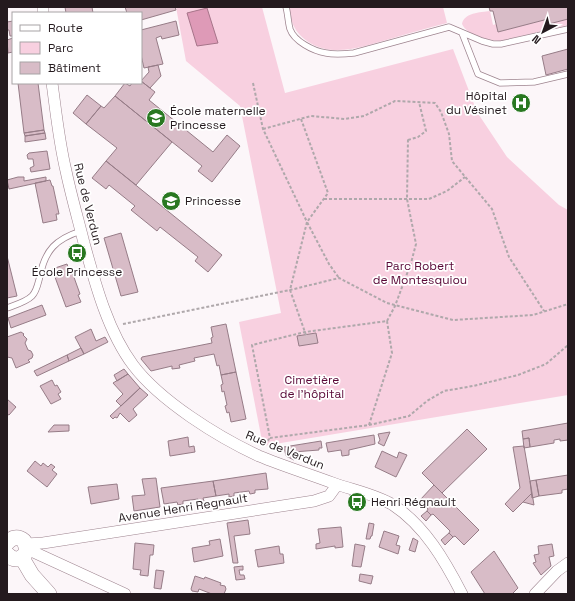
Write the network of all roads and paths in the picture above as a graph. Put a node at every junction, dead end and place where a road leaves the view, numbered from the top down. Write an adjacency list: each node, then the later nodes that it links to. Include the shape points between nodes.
1 (286, 7): 3 (lane, via 290,30 294,35 310,48 324,53 354,53 449,26)
2 (568, 29): 3 (lane, via 501,44 493,44)
3 (462, 33): 4 (lane, via 478,74 500,83 542,81)
4 (568, 74)
5 (254, 83): 9 (path)
6 (52, 84): 14 (street, Rue de Verdun, via 66,170)
7 (419, 102): 8 (path, via 395,101 364,116 345,119 311,116); 10 (path, via 434,103 441,112 449,134 452,161); 12 (path, via 426,131 418,137 408,139)
8 (301, 119): 9 (path); 11 (path, via 328,193)
9 (263, 129): 13 (path)
10 (465, 176): 12 (path, via 447,191 428,198); 20 (path, via 492,210 509,257)
11 (324, 199): 12 (path); 13 (path)
12 (407, 199): 18 (path, via 416,244)
13 (307, 222): 15 (path); 16 (path)
14 (81, 231): 19 (lane, via 56,242 45,256 38,287 33,295 28,300); 22 (street, Rue de Verdun, via 93,277)
15 (339, 278): 16 (path); 18 (path)
16 (290, 290): 22 (path); 23 (path)
17 (568, 304): 20 (path)
18 (395, 306): 20 (path, via 453,320 533,315); 21 (path)
19 (7, 308)
20 (544, 311)
21 (388, 321): 23 (path); 25 (path, via 392,353)
22 (112, 326): 26 (street, Rue de Verdun, via 133,365 151,385 188,414 229,441 261,456)
23 (306, 333): 25 (path, via 252,345 270,438)
24 (568, 345): 25 (path, via 546,364 518,375 444,391 427,400 409,416)
25 (369, 425)
26 (337, 484): 28 (street, Avenue Henri Regnault, via 329,496 314,501 43,543); 33 (street, Rue de Verdun, via 382,500 411,519 436,549)
27 (7, 543): 28 (street, via 15,538 22,539)
28 (25, 550): 29 (street, via 15,559); 31 (street, via 32,575); 32 (street)
29 (7, 554)
30 (568, 562): 34 (street)
31 (49, 594)
32 (125, 594)
33 (462, 594)
34 (535, 594)

